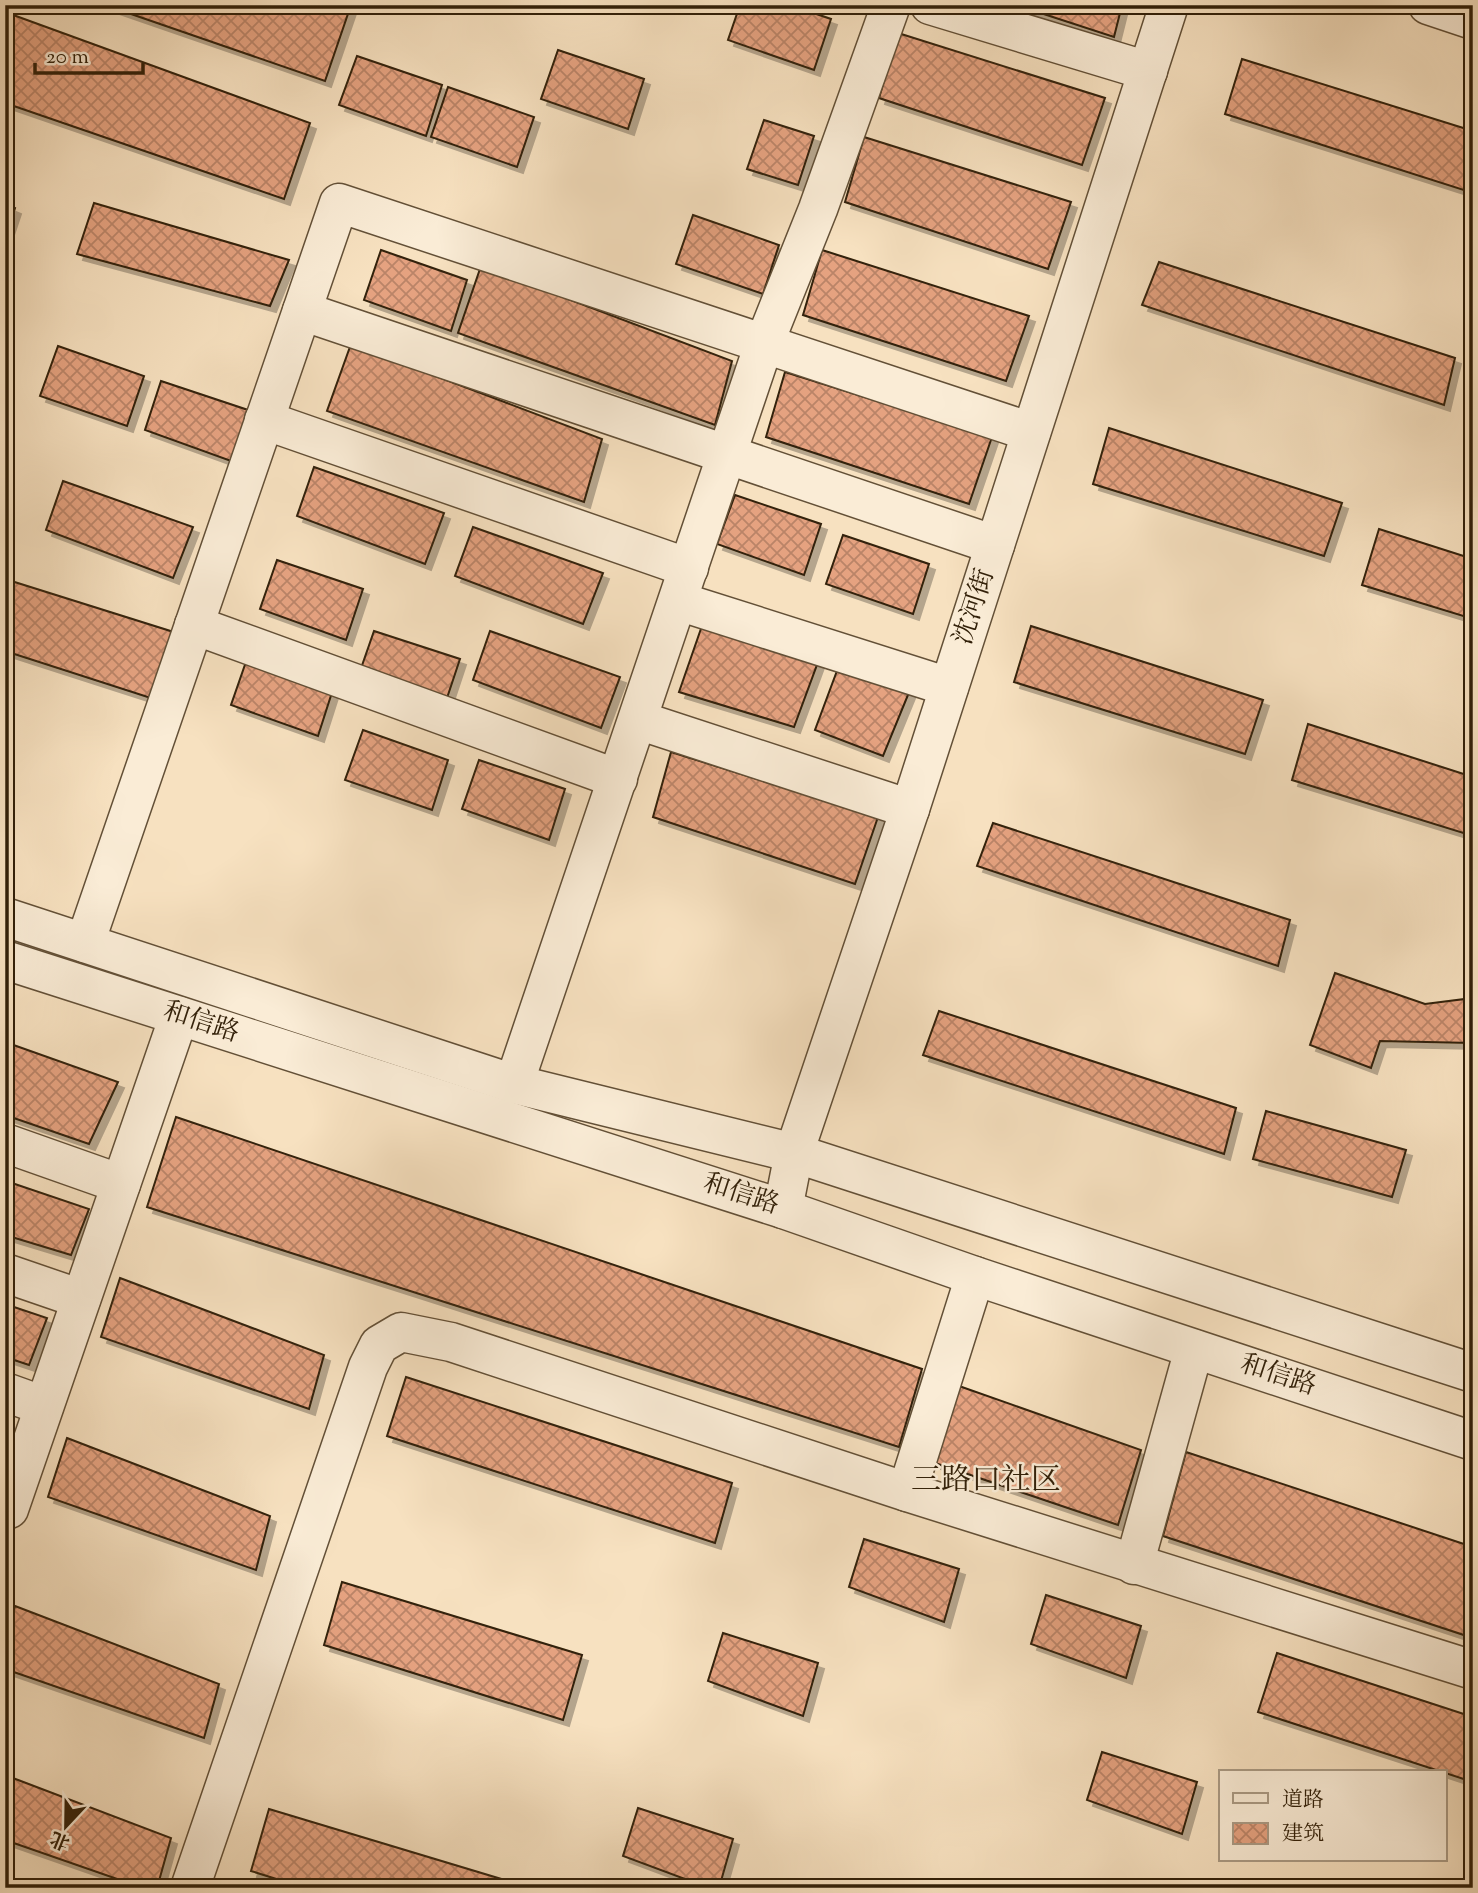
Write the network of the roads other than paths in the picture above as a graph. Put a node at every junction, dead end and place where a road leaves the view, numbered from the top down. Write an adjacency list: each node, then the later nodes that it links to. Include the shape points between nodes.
1 (891, 5): 8 (street)
2 (930, 5): 6 (street)
3 (1169, 5): 6 (street, 沈河街)
4 (1428, 5): 5 (street)
5 (1473, 20)
6 (1147, 71): 10 (street, 沈河街)
7 (302, 311): 8 (street, via 339,204); 9 (street); 11 (street)
8 (764, 344): 10 (street); 11 (street)
9 (264, 420): 13 (street); 14 (street)
10 (1031, 432): 12 (street, 沈河街)
11 (727, 455): 12 (street); 13 (street)
12 (995, 545): 15 (street, 沈河街)
13 (683, 584): 15 (street); 16 (street)
14 (194, 625): 17 (street); 20 (street)
15 (949, 687): 18 (street, 沈河街)
16 (638, 720): 17 (street); 18 (street)
17 (618, 779): 23 (street)
18 (910, 809): 25 (street, 沈河街)
19 (5, 916): 20 (street, 和信路)
20 (85, 943): 23 (street, 和信路)
21 (5, 960): 22 (street, 和信路)
22 (179, 1016): 26 (street); 27 (street, 和信路)
23 (514, 1084): 25 (street, 和信路)
24 (5, 1143): 26 (street)
25 (794, 1153): 27 (street, 沈河街); 32 (street, 和信路)
26 (121, 1184): 30 (street)
27 (783, 1209): 29 (street, 和信路)
28 (5, 1273): 30 (street)
29 (975, 1276): 31 (street, 和信路); 36 (street)
30 (81, 1299): 34 (street)
31 (1194, 1349): 35 (street, 和信路); 38 (street)
32 (1473, 1373)
33 (5, 1392): 34 (street)
34 (44, 1406): 37 (street, via 9,1509)
35 (1473, 1441)
36 (907, 1492): 38 (street); 40 (street, via 452,1342 401,1332 379,1345 368,1367)
37 (5, 1507)
38 (1135, 1565): 39 (street)
39 (1473, 1670)
40 (190, 1888)

